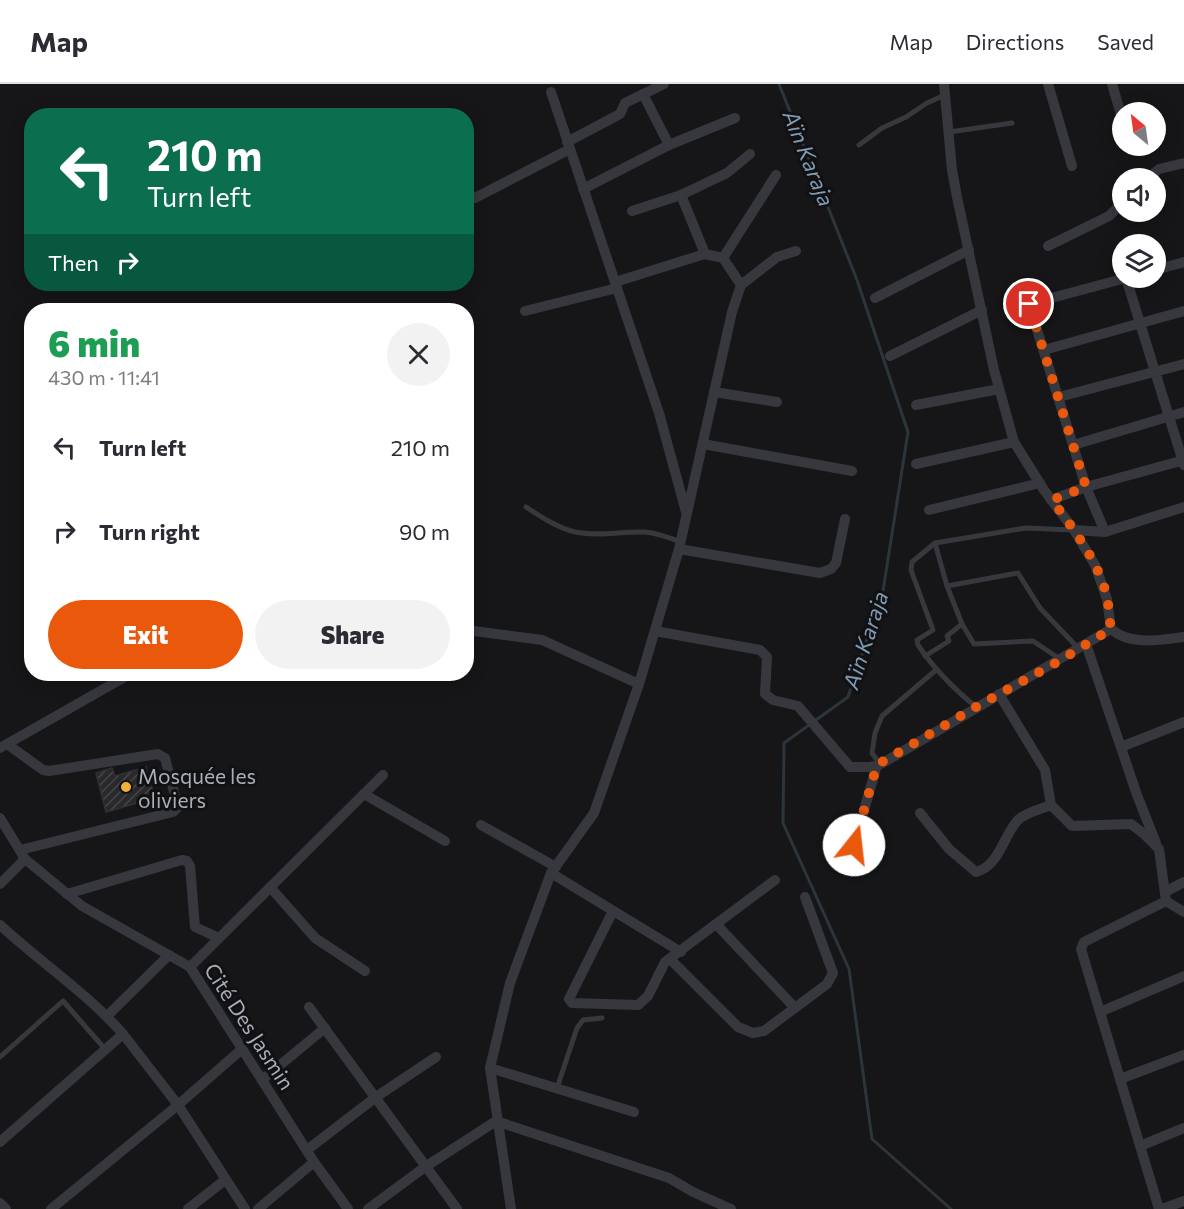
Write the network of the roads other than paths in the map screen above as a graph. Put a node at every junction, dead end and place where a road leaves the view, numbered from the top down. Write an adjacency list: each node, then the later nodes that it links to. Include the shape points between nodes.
1 (664, 84): 6 (street)
2 (1048, 84): 16 (street)
3 (1112, 84): 7 (street)
4 (945, 90): 10 (street); 13 (lane)
5 (551, 92): 11 (street)
6 (643, 94): 11 (street, via 625,103 620,114); 12 (street)
7 (1117, 102)
8 (735, 118): 12 (street)
9 (1012, 123): 10 (lane)
10 (949, 132): 26 (street, via 952,170)
11 (568, 145): 19 (street); 21 (street)
12 (669, 145): 19 (street)
13 (859, 145)
14 (750, 154): 20 (street, via 727,173)
15 (1184, 163): 17 (street)
16 (1072, 166)
17 (1163, 168)
18 (776, 175): 28 (street)
19 (583, 189): 32 (street)
20 (681, 195): 22 (street); 27 (street)
21 (474, 198)
22 (632, 212)
23 (1112, 213): 24 (street)
24 (1048, 246)
25 (796, 250): 33 (street, via 777,257)
26 (969, 250): 35 (street); 36 (street)
27 (705, 254): 28 (street); 32 (street)
28 (723, 258): 33 (street)
29 (1184, 262): 30 (street)
30 (1166, 267)
31 (1112, 282): 40 (street, via 1029,304)
32 (616, 285): 37 (street); 63 (street, via 659,413)
33 (741, 285): 45 (street)
34 (1129, 288): 39 (street)
35 (875, 298)
36 (982, 310): 41 (street); 44 (street)
37 (525, 311)
38 (1184, 311): 39 (street)
39 (1139, 323): 40 (street); 43 (street)
40 (1044, 350): 46 (street)
41 (890, 356)
42 (1184, 363): 43 (street)
43 (1155, 372): 46 (street); 50 (street)
44 (999, 389): 48 (street); 51 (street)
45 (714, 392): 47 (street); 52 (street)
46 (1059, 397): 53 (street)
47 (777, 402)
48 (916, 405)
49 (1184, 412): 50 (street)
50 (1170, 416): 53 (street); 54 (street)
51 (1014, 442): 55 (street); 57 (street)
52 (703, 444): 56 (street); 63 (street)
53 (1073, 445): 58 (street)
54 (1184, 461): 58 (street)
55 (916, 464)
56 (852, 471)
57 (1040, 483): 59 (street); 62 (street)
58 (1086, 487): 59 (street); 66 (street)
59 (1052, 500): 65 (street)
60 (526, 507): 68 (lane, via 574,532 646,532 661,534)
61 (1184, 507): 66 (street)
62 (928, 510)
63 (687, 516): 68 (street)
64 (845, 519): 68 (street, via 836,563 820,573)
65 (1074, 530): 66 (street); 67 (lane, via 1026,528); 71 (street, via 1102,581)
66 (1105, 532)
67 (935, 543): 69 (lane); 76 (lane, via 912,562 911,570 933,630 918,640)
68 (680, 545): 73 (street)
69 (947, 586): 70 (lane); 75 (lane, via 1018,573 1040,608)
70 (962, 624): 76 (lane, via 947,636 949,641); 77 (lane, via 974,644 1033,641)
71 (1111, 629): 74 (street, via 1134,639); 75 (street)
72 (474, 631): 80 (street, via 542,640)
73 (655, 631): 80 (street); 86 (street, via 760,650 767,657 765,694 802,709 850,767)
74 (1184, 637)
75 (1082, 646): 77 (street); 85 (street)
76 (925, 656): 78 (lane)
77 (1061, 660): 81 (street)
78 (936, 670): 82 (lane); 86 (lane, via 882,716 872,753)
79 (118, 681): 84 (street)
80 (639, 684): 97 (street, via 594,813)
81 (999, 694): 82 (street); 89 (street, via 1045,770)
82 (976, 707): 86 (street)
83 (1184, 722): 85 (street)
84 (3, 746): 96 (street, via 49,771 158,754 165,759 178,807 173,812)
85 (1121, 747): 95 (street)
86 (879, 764): 94 (street)
87 (383, 775): 88 (street)
88 (364, 794): 93 (street); 101 (street)
89 (1051, 805): 90 (street, via 1018,820 985,870 976,872 948,849); 95 (street, via 1072,826 1131,824)
90 (920, 813)
91 (0, 818): 96 (street, Cité Des Jasmin)
92 (482, 825): 97 (street)
93 (445, 841)
94 (854, 845)
95 (1158, 849): 103 (street)
96 (22, 855): 100 (street); 102 (street, Cité Des Jasmin)
97 (553, 870): 105 (street); 128 (street, via 510,983)
98 (775, 880): 108 (street)
99 (1184, 882): 103 (street)
100 (0, 884)
101 (270, 887): 109 (street); 114 (street, via 315,938)
102 (67, 894): 109 (street, via 187,861 195,927); 111 (street, Cité Des Jasmin)
103 (1165, 896): 106 (street); 118 (street, via 1082,945)
104 (805, 897): 117 (street, via 833,973 827,984)
105 (613, 911): 110 (street); 112 (street, via 569,999 572,1003 639,1005)
106 (1184, 912)
107 (0, 925): 119 (street)
108 (717, 925): 110 (street); 117 (street)
109 (219, 939): 113 (street)
110 (681, 952): 112 (street)
111 (169, 955): 113 (street, Cité Des Jasmin); 119 (street)
112 (670, 959): 117 (street, via 738,1027 753,1033 764,1031)
113 (190, 967): 124 (street, Cité Des Jasmin)
114 (365, 971)
115 (1184, 976): 118 (street)
116 (309, 1007): 121 (street)
117 (795, 1008)
118 (1100, 1012): 129 (street)
119 (107, 1016): 122 (street)
120 (602, 1018): 131 (lane, via 583,1020 577,1028)
121 (325, 1028): 130 (street); 132 (street)
122 (123, 1034): 123 (street); 133 (street)
123 (105, 1049): 126 (lane, via 63,1001); 137 (street)
124 (242, 1049): 130 (street, Cité Des Jasmin); 133 (street)
125 (1184, 1055): 129 (street)
126 (0, 1057)
127 (436, 1057): 132 (street)
128 (489, 1068): 131 (street); 135 (street)
129 (1120, 1079): 138 (street)
130 (262, 1080): 139 (street, Cité Des Jasmin)
131 (556, 1088): 134 (street)
132 (376, 1097): 139 (street); 141 (street)
133 (178, 1105): 142 (street); 146 (street)
134 (634, 1112)
135 (496, 1121): 141 (street); 153 (street); 154 (street, via 669,1178)
136 (1184, 1128): 138 (street)
137 (0, 1142)
138 (1140, 1146): 155 (street)
139 (307, 1150): 140 (street, Cité Des Jasmin)
140 (314, 1162): 149 (street); 150 (street, Cité Des Jasmin)
141 (425, 1167): 151 (street); 152 (street)
142 (225, 1180): 147 (street); 148 (street)
143 (1184, 1201): 155 (street)
144 (0, 1203): 145 (street)
145 (6, 1209)
146 (51, 1209)
147 (188, 1209)
148 (245, 1209)
149 (258, 1209)
150 (348, 1209)
151 (368, 1209)
152 (458, 1209)
153 (512, 1209)
154 (731, 1209)
155 (1161, 1209)

